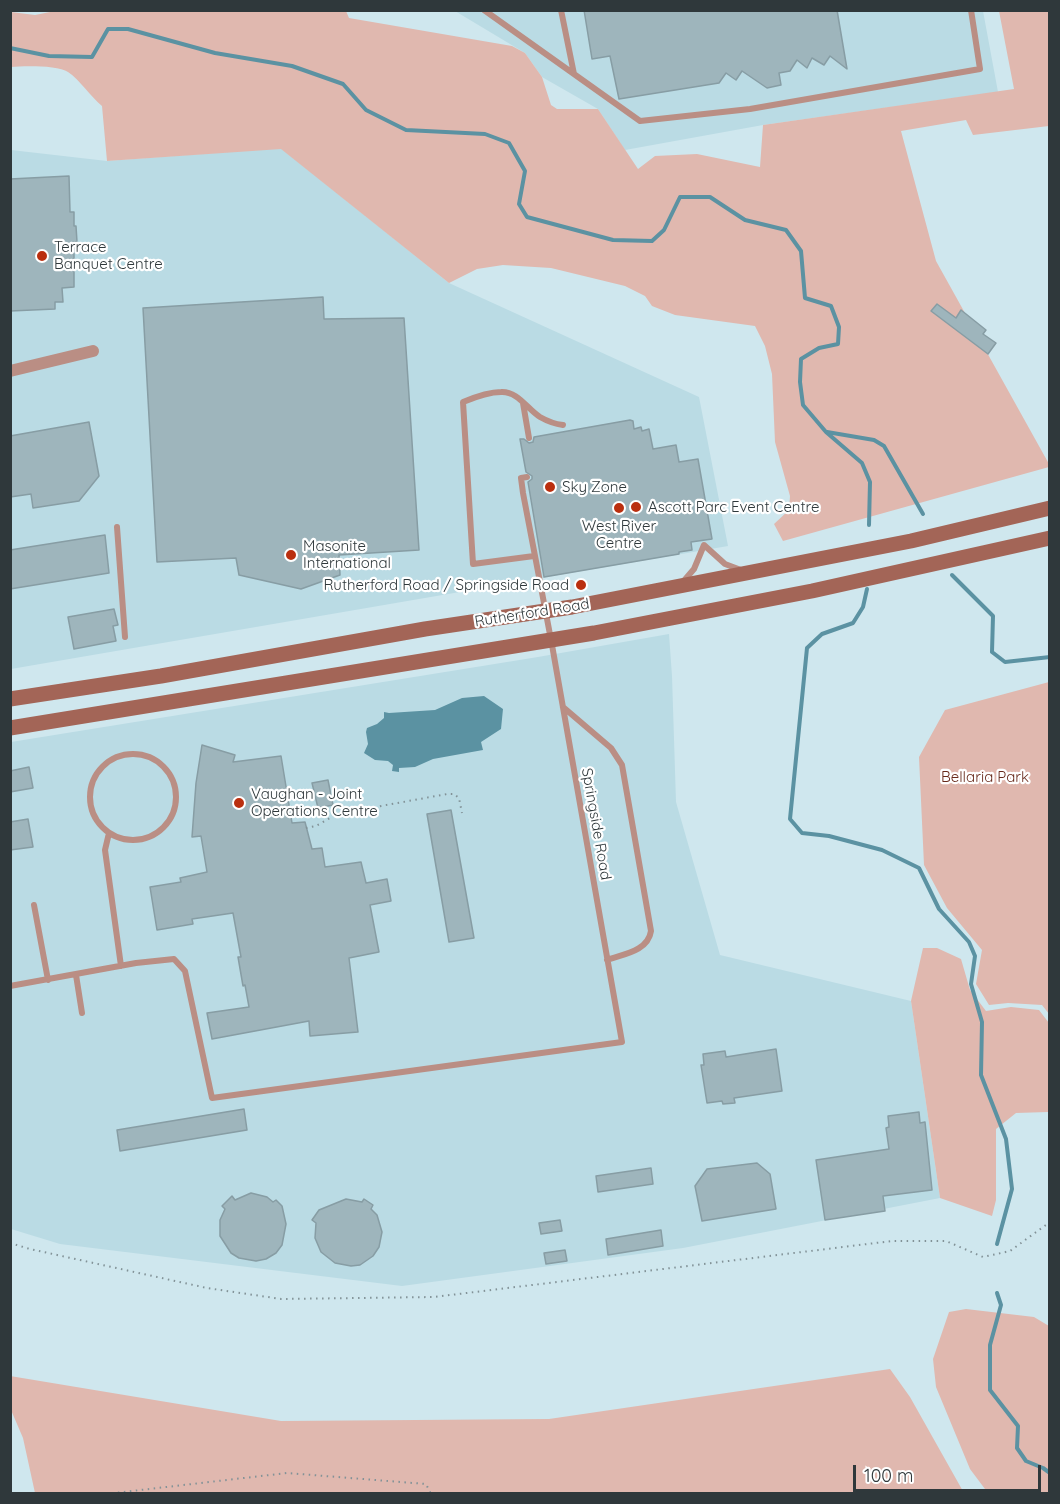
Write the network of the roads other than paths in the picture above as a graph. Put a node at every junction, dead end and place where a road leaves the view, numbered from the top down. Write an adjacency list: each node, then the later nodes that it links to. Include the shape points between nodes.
1 (490, 10): 4 (lane)
2 (561, 10): 5 (lane)
3 (971, 10): 5 (lane, via 980,69 750,109 640,121)
4 (484, 11): 5 (lane)
5 (574, 74)
6 (93, 351): 7 (street)
7 (10, 371)
8 (523, 402): 9 (lane, via 540,417); 10 (lane); 15 (lane, via 509,392 463,402 473,564)
9 (563, 425)
10 (529, 438)
11 (527, 477): 15 (lane, Springside Road, via 521,478)
12 (1050, 508): 16 (main road, Rutherford Road, via 910,541)
13 (117, 527): 19 (lane)
14 (1050, 538): 20 (main road, Rutherford Road, via 812,591)
15 (534, 556): 18 (lane, Springside Road)
16 (747, 572): 17 (main road, Rutherford Road); 17 (lane, via 725,564 704,545 694,569)
17 (680, 586): 18 (main road, Rutherford Road)
18 (546, 611): 20 (lane, Springside Road); 21 (main road, Rutherford Road)
19 (125, 637)
20 (551, 639): 22 (lane, Springside Road); 23 (main road, Rutherford Road)
21 (10, 699)
22 (563, 707): 26 (lane, Springside Road); 26 (lane, via 611,748 622,765 651,931 644,946)
23 (10, 728)
24 (109, 833): 24 (lane, via 122,839 142,838 161,830 170,819 176,793 164,768 153,760 125,755 100,770 90,796 92,810); 27 (lane, via 105,850)
25 (34, 905): 29 (lane)
26 (608, 960): 27 (lane, Springside Road, via 622,1042 212,1098 185,970 174,959)
27 (121, 966): 28 (lane)
28 (76, 975): 29 (lane); 31 (lane)
29 (48, 980): 30 (lane)
30 (10, 986)
31 (82, 1012)

